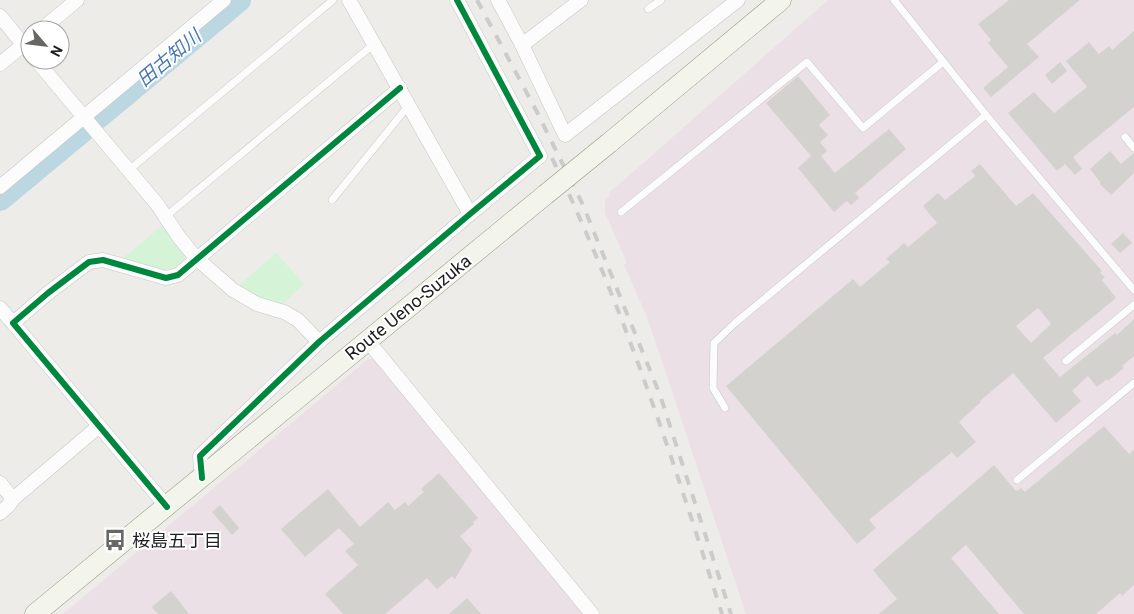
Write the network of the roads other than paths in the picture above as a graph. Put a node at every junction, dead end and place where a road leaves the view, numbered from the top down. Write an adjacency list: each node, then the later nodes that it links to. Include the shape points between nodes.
1 (77, 0): 14 (street)
2 (224, 0): 25 (street)
3 (333, 0): 28 (lane)
4 (349, 0): 16 (street)
5 (457, 0): 32 (street, via 540,156)
6 (498, 0): 17 (street)
7 (581, 0): 17 (street)
8 (660, 0): 12 (lane)
9 (738, 0): 17 (street, via 565,135)
10 (780, 0): 39 (main road, Route Ueno-Suzuka, bridge)
11 (894, 0): 19 (lane)
12 (648, 9)
13 (0, 16): 15 (street)
14 (53, 20)
15 (20, 37)
16 (374, 44): 22 (street); 33 (lane)
17 (522, 45)
18 (20, 51): 20 (street)
19 (943, 62): 24 (lane); 31 (lane, via 863,128 807,62)
20 (0, 64)
21 (44, 70): 25 (street)
22 (400, 88): 23 (street); 34 (street)
23 (409, 105): 30 (lane); 32 (street)
24 (986, 115): 35 (lane); 43 (lane, via 714,343 713,388)
25 (84, 117): 28 (street); 29 (street)
26 (1125, 137): 27 (lane)
27 (1134, 148)
28 (129, 170): 33 (street)
29 (0, 187)
30 (332, 200)
31 (621, 212)
32 (470, 214): 40 (street)
33 (165, 217): 34 (street)
34 (196, 258): 38 (street, via 178,275 166,278 103,260 89,262); 40 (street, via 233,290 256,304 298,320)
35 (1134, 290)
36 (1134, 304): 41 (lane)
37 (0, 308): 38 (street)
38 (13, 323): 44 (street)
39 (367, 340): 45 (main road, Route Ueno-Suzuka); 52 (street)
40 (319, 342): 45 (street, via 200,456)
41 (1066, 361)
42 (1134, 383): 46 (lane)
43 (725, 408)
44 (98, 426): 48 (street); 49 (street)
45 (202, 478): 49 (main road, Route Ueno-Suzuka)
46 (1017, 480)
47 (0, 483): 48 (street)
48 (13, 499): 50 (street)
49 (167, 507): 51 (main road, Route Ueno-Suzuka)
50 (0, 513)
51 (35, 614)
52 (592, 614)

